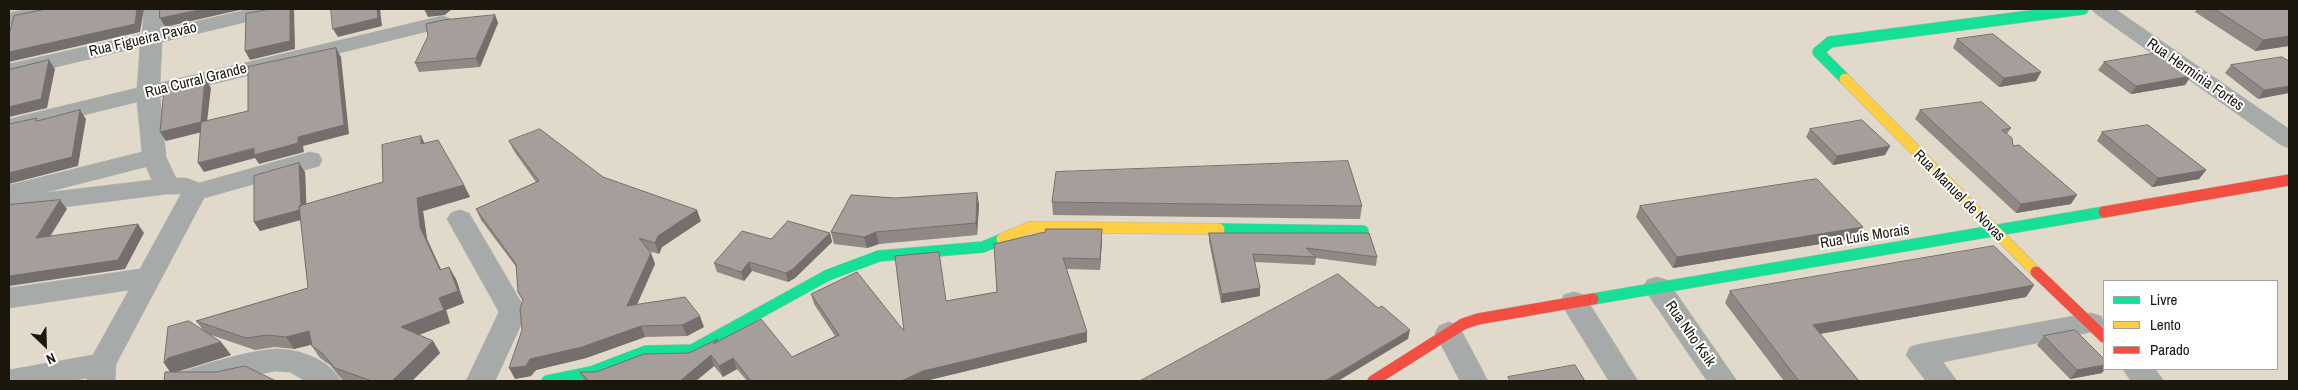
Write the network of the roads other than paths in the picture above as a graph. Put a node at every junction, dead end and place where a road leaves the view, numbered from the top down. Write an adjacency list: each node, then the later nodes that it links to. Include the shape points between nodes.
1 (54, 9): 6 (street)
2 (154, 9): 8 (street)
3 (276, 9): 8 (street, Rua Figueira Pavão)
4 (2083, 9): 22 (street, Rua Manuel de Novas, via 1830,42 1818,52)
5 (2102, 9): 12 (street, Rua Hermínia Fortes)
6 (9, 19)
7 (442, 22): 10 (street, Rua Curral Grande)
8 (151, 38): 9 (street, Rua Figueira Pavão); 10 (street)
9 (9, 70)
10 (148, 93): 11 (street, Rua Curral Grande); 13 (street)
11 (9, 126)
12 (2289, 140)
13 (154, 157): 16 (street); 18 (street)
14 (310, 160): 17 (street)
15 (2289, 180): 22 (street, Rua Luís Morais)
16 (167, 186): 17 (street, via 186,186); 19 (street)
17 (195, 192): 23 (street)
18 (9, 193)
19 (9, 206)
20 (460, 219): 33 (street, via 513,312)
21 (1363, 231): 34 (street, via 1030,227 983,247 879,256 828,275 692,350 646,351 590,372)
22 (1994, 231): 24 (street, Rua Luís Morais); 27 (street, Rua Manuel de Novas)
23 (149, 277): 25 (street); 29 (street)
24 (1657, 287): 26 (street, Rua Luís Morais); 38 (street, Rua Nho Ksik)
25 (9, 298)
26 (1574, 302): 28 (street, Rua Luís Morais, via 1478,319); 37 (street)
27 (2098, 330): 39 (street, via 1920,355)
28 (1449, 333): 35 (street, Rua Luís Morais); 36 (street)
29 (102, 373): 30 (street)
30 (9, 381)
31 (188, 381): 32 (street, via 266,361 287,360 303,365)
32 (326, 381)
33 (481, 381)
34 (547, 381)
35 (1373, 381)
36 (1474, 381)
37 (1624, 381)
38 (1723, 381)
39 (1943, 381)

